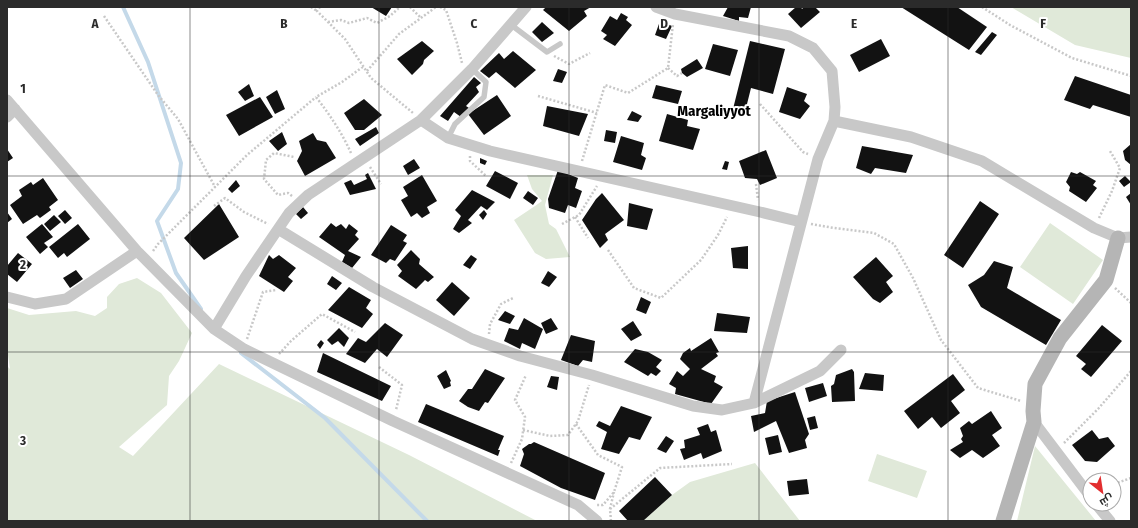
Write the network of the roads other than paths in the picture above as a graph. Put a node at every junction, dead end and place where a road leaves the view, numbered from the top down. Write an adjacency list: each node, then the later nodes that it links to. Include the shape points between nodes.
1 (526, 7): 3 (street)
2 (656, 7): 10 (street, via 675,14 789,36 813,48 832,71)
3 (510, 24): 4 (lane, via 547,52); 5 (street)
4 (560, 44)
5 (469, 73): 9 (street); 11 (lane, via 486,82 484,97 456,124)
6 (7, 100): 7 (street)
7 (15, 109): 8 (street); 15 (street)
8 (7, 118)
9 (421, 120): 11 (street); 13 (street, via 314,191 289,213)
10 (834, 121): 12 (street, via 818,159); 14 (street, via 912,137 982,161 1094,228)
11 (448, 138): 12 (street, via 490,152)
12 (801, 222): 19 (street)
13 (278, 229): 17 (street); 19 (street, via 373,287 472,339 520,356 693,406 722,410)
14 (1125, 238): 20 (street, via 1106,280 1060,338 1035,384)
15 (137, 251): 16 (street, via 66,299 35,304); 17 (street)
16 (7, 297)
17 (214, 329): 23 (street, via 244,349 393,421 578,505)
18 (841, 350): 19 (street, via 820,371)
19 (754, 402)
20 (1033, 417): 21 (street, via 1054,450); 24 (street)
21 (1082, 486)
22 (1103, 512): 25 (street)
23 (597, 521)
24 (1003, 521)
25 (1110, 521)

